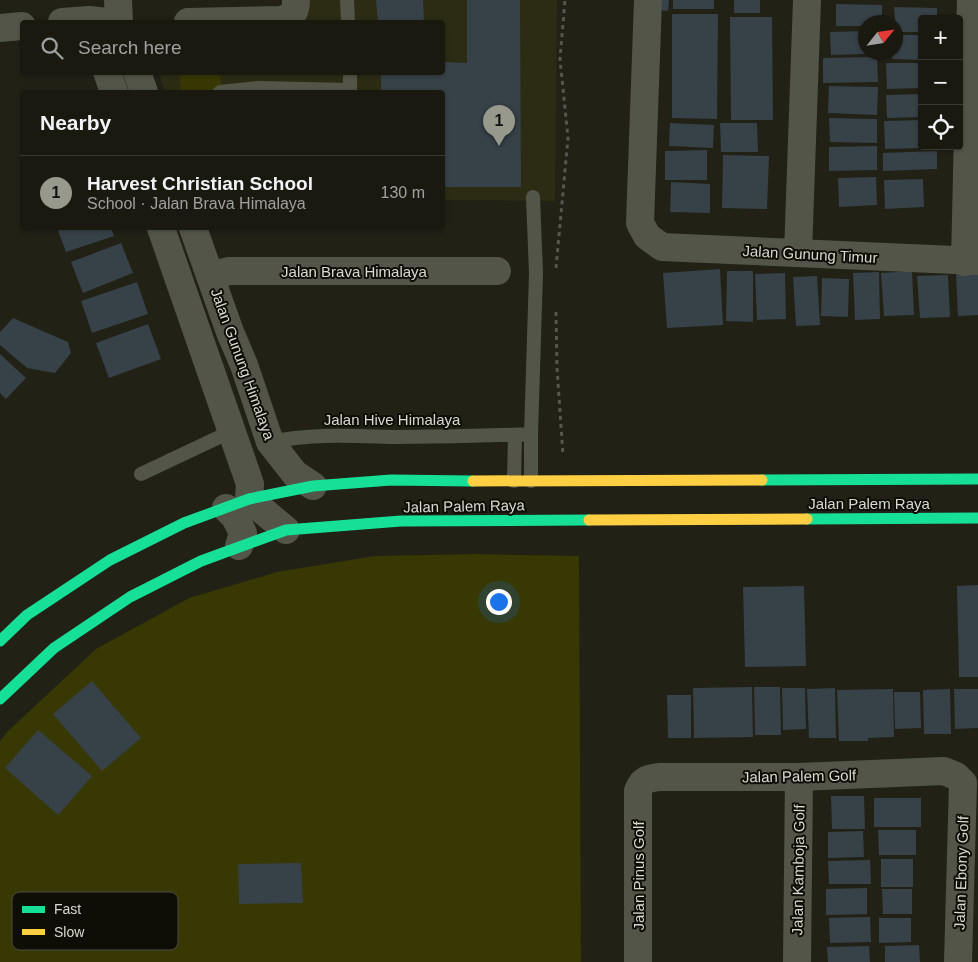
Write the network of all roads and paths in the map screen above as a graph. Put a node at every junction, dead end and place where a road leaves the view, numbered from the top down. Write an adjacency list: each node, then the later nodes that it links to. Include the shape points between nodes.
1 (118, 0): 10 (street)
2 (296, 0): 11 (street, via 293,15)
3 (347, 0): 12 (lane)
4 (565, 0): 29 (path, via 560,59 568,138)
5 (648, 0): 26 (street, Jalan Gunung Timur, via 640,223 646,236 662,247)
6 (807, 0): 26 (street)
7 (971, 0): 27 (street)
8 (94, 16): 9 (street)
9 (73, 20)
10 (119, 20)
11 (280, 20)
12 (348, 20)
13 (20, 26): 14 (street)
14 (0, 28)
15 (109, 75): 18 (street)
16 (138, 75): 19 (street)
17 (350, 75): 22 (lane)
18 (113, 90)
19 (143, 90)
20 (239, 90): 21 (lane)
21 (319, 90)
22 (350, 90)
23 (533, 197): 34 (lane, via 536,273)
24 (162, 230): 33 (street)
25 (194, 230): 30 (street, Jalan Gunung Himalaya)
26 (798, 253): 27 (street, Jalan Gunung Timur)
27 (972, 261)
28 (497, 271): 30 (street, Jalan Brava Himalaya, via 230,271)
29 (556, 271)
30 (211, 275): 32 (street, Jalan Gunung Himalaya)
31 (556, 308): 41 (path)
32 (253, 395): 33 (street); 36 (street, Jalan Gunung Himalaya)
33 (228, 419): 37 (lane); 43 (street, via 250,484)
34 (531, 434): 35 (lane, Jalan Hive Himalaya); 40 (lane)
35 (515, 435): 36 (lane, Jalan Hive Himalaya, via 322,436); 39 (lane)
36 (270, 442): 42 (street, Jalan Gunung Himalaya, via 295,474)
37 (142, 474)
38 (978, 479): 41 (street, Jalan Palem Raya)
39 (514, 481): 40 (street, Jalan Palem Raya); 42 (street, Jalan Palem Raya, via 391,480)
40 (532, 481): 41 (street, Jalan Palem Raya)
41 (565, 481)
42 (313, 486): 43 (street, Jalan Palem Raya)
43 (237, 503): 45 (street); 46 (street, via 235,517 243,533); 47 (street, Jalan Palem Raya, via 184,523 110,560 27,615)
44 (978, 518): 45 (street, Jalan Palem Raya, via 401,521)
45 (286, 530): 46 (street, Jalan Palem Raya)
46 (240, 546): 48 (street, Jalan Palem Raya, via 130,596 54,648)
47 (0, 641)
48 (0, 700)
49 (799, 777): 50 (street, Jalan Palem Golf, via 944,771); 51 (street, Jalan Palem Golf, via 660,777 640,784); 53 (street, Jalan Kamboja Golf)
50 (963, 783): 54 (street, Jalan Ebony Golf)
51 (638, 791): 52 (street, Jalan Pinus Golf)
52 (638, 962)
53 (797, 962)
54 (958, 962)

